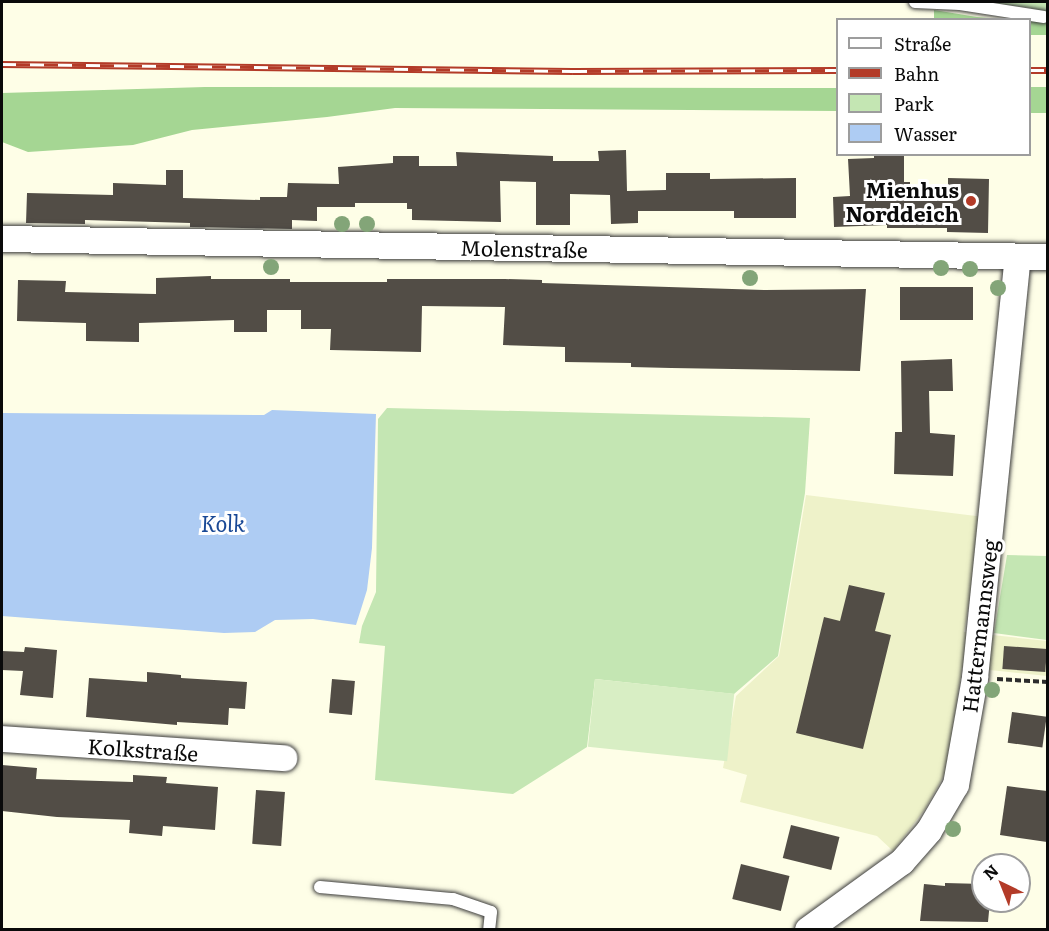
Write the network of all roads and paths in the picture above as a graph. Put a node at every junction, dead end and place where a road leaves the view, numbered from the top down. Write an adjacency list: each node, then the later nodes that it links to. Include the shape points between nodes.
1 (915, 2): 2 (lane)
2 (960, 3): 3 (lane)
3 (1044, 17)
4 (2, 239): 5 (street, Molenstraße)
5 (1018, 257): 6 (street, Molenstraße); 7 (street, Hattermannsweg)
6 (1047, 257)
7 (975, 678): 8 (path); 13 (street, Hattermannsweg, via 956,785 944,809 893,870)
8 (1047, 682)
9 (2, 739): 10 (street, Kolkstraße)
10 (284, 758)
11 (320, 887): 12 (lane, via 453,900 491,912)
12 (489, 930)
13 (808, 930)

